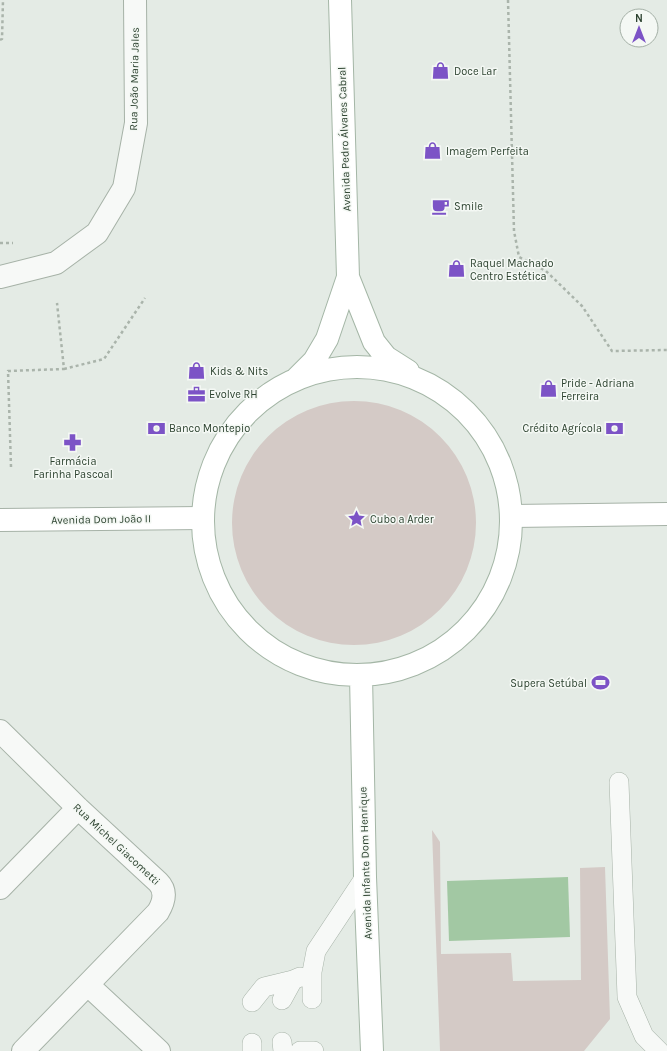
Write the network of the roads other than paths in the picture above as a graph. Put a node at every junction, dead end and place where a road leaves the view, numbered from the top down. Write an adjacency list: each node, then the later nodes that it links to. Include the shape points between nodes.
1 (135, 0): 3 (street, Rua João Maria Jales, via 136,123 124,188 97,233 56,263)
2 (340, 0): 4 (main road, Avenida Pedro Álvares Cabral)
3 (0, 277)
4 (348, 277): 5 (main road, Avenida Pedro Álvares Cabral, via 328,339 314,361); 6 (main road, Avenida Pedro Álvares Cabral, via 374,342 386,357)
5 (297, 378): 6 (main road, via 323,370 350,366 404,374); 9 (main road, via 270,392 248,411 228,434 214,460 205,488)
6 (429, 384): 8 (main road, via 452,399 472,417 488,439 501,463)
7 (667, 514): 8 (main road)
8 (512, 516): 11 (main road, via 510,543 504,569 479,616 460,636 414,665)
9 (202, 518): 10 (main road, Avenida Dom João II); 11 (main road, via 203,543 216,585 232,612 248,631 288,660 336,674)
10 (0, 520)
11 (362, 675): 15 (main road, Avenida Infante Dom Henrique)
12 (0, 731): 14 (street, Rua Michel Giacometti)
13 (618, 782): 28 (lane, via 627,997 644,1036)
14 (78, 808): 16 (street); 19 (street, Rua Michel Giacometti, via 162,886 164,897 158,912)
15 (365, 877): 17 (lane, via 316,951); 27 (main road, Avenida Infante Dom Henrique)
16 (0, 888)
17 (312, 972): 18 (lane); 20 (lane)
18 (293, 980): 21 (lane); 22 (lane, via 264,987)
19 (88, 985): 23 (street, Rua Michel Giacometti); 24 (street)
20 (312, 999)
21 (282, 1000)
22 (252, 1002)
23 (23, 1051)
24 (159, 1051)
25 (300, 1051): 26 (lane)
26 (314, 1051)
27 (372, 1051)
28 (659, 1051)

